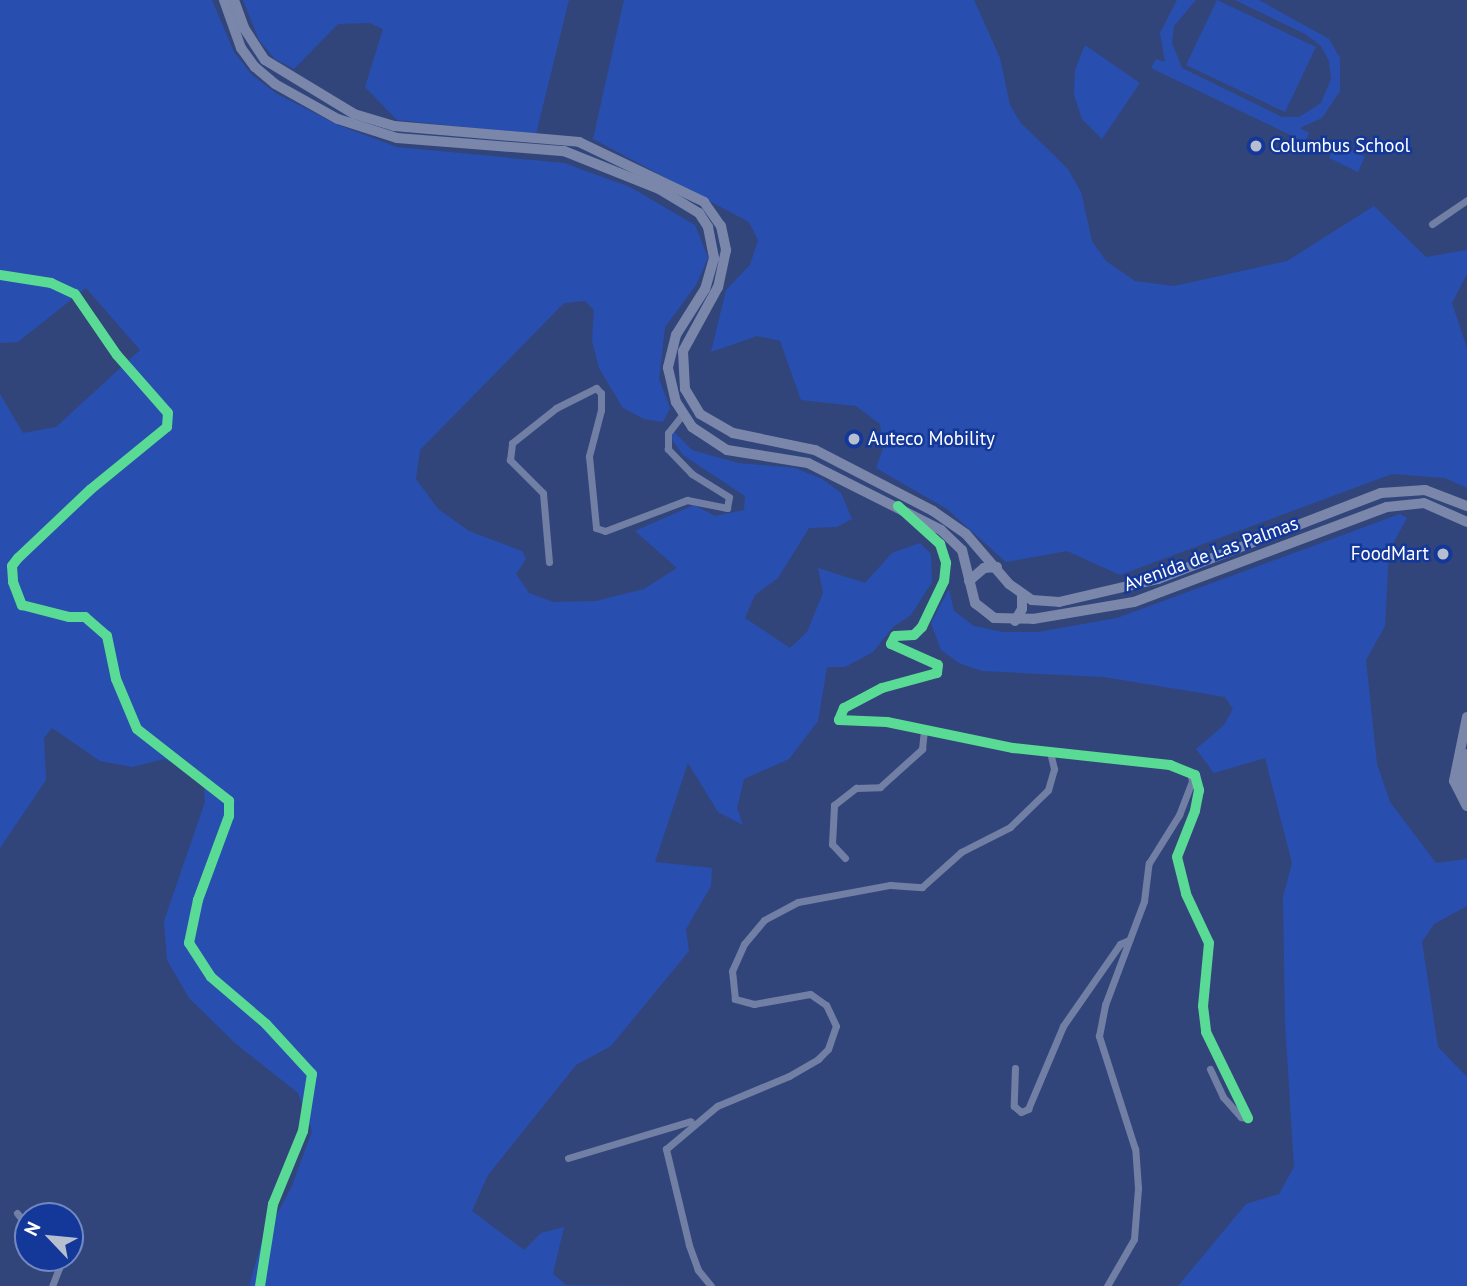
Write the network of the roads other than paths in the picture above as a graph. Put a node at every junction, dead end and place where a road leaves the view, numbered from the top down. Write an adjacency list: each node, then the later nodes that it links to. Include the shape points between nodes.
1 (224, 0): 6 (main road, Avenida de Las Palmas, via 241,48 255,67 275,84 338,119 397,138 564,151 659,189 699,213 708,227 714,258 705,289 669,356 672,389)
2 (234, 0): 11 (main road, via 250,40 265,60 354,114 394,127 579,142 704,202 722,226 726,250 718,287 683,351 685,388 700,414 733,433 815,450 878,481 956,526)
3 (1467, 200): 4 (street)
4 (1432, 224)
5 (0, 275): 28 (street, via 51,283 75,294 117,355 167,413 166,427 18,558 12,566 13,582 22,605 85,617 107,636 116,679 137,729 229,801 229,816 198,900 189,943 211,977 266,1024 312,1074 303,1131 274,1204)
6 (683, 414): 7 (main road, Avenida de Las Palmas, via 715,445 739,454 800,460); 10 (street, via 668,433 668,449 692,474 729,497 727,508 687,500 605,531 596,528 589,456 601,410 601,393 596,388 556,408 512,443 512,462 543,492)
7 (898, 506): 12 (main road, Avenida de Las Palmas, via 956,542 966,559); 16 (street, via 940,544 946,563 944,581 922,627 914,635 895,636 891,644 938,664 937,673 883,688 844,708 838,717 848,723 887,722)
8 (1467, 506): 13 (main road, Avenida de Las Palmas, via 1441,493 1398,490 1131,587 1049,603)
9 (1467, 522): 14 (main road, Avenida de Las Palmas, via 1424,503 1387,507 1134,602)
10 (549, 562)
11 (997, 567): 12 (main road, via 978,571); 13 (main road)
12 (969, 582): 14 (main road, Avenida de Las Palmas, via 980,610)
13 (1022, 595): 14 (main road, via 1022,609)
14 (1015, 621)
15 (1467, 716): 21 (main road, via 1454,781)
16 (924, 729): 17 (street); 22 (street, via 922,749 880,787 856,788 834,805 832,844)
17 (1050, 751): 19 (street); 26 (street, via 1054,769 1048,790 1010,827 961,852 922,887 890,885 810,898 778,910 754,930 732,971 735,999 754,1004 794,995 817,997 836,1026 833,1038 828,1049 804,1068 735,1095)
18 (1467, 754): 20 (main road, via 1463,779)
19 (1189, 771): 23 (street, via 1192,780 1179,816 1149,863 1144,901); 25 (street, via 1199,790 1177,857 1186,894 1209,943 1203,1006 1206,1032 1246,1120 1223,1097)
20 (1467, 793)
21 (1467, 806)
22 (845, 858)
23 (1129, 940): 24 (street, via 1120,944 1063,1027 1028,1109 1021,1112 1014,1106); 30 (street, via 1099,1036 1135,1149 1138,1205 1134,1240)
24 (1016, 1069)
25 (1210, 1069)
26 (696, 1120): 27 (street); 29 (street, via 666,1149 666,1157 691,1252)
27 (568, 1158)
28 (260, 1286)
29 (712, 1286)
30 (1107, 1286)

